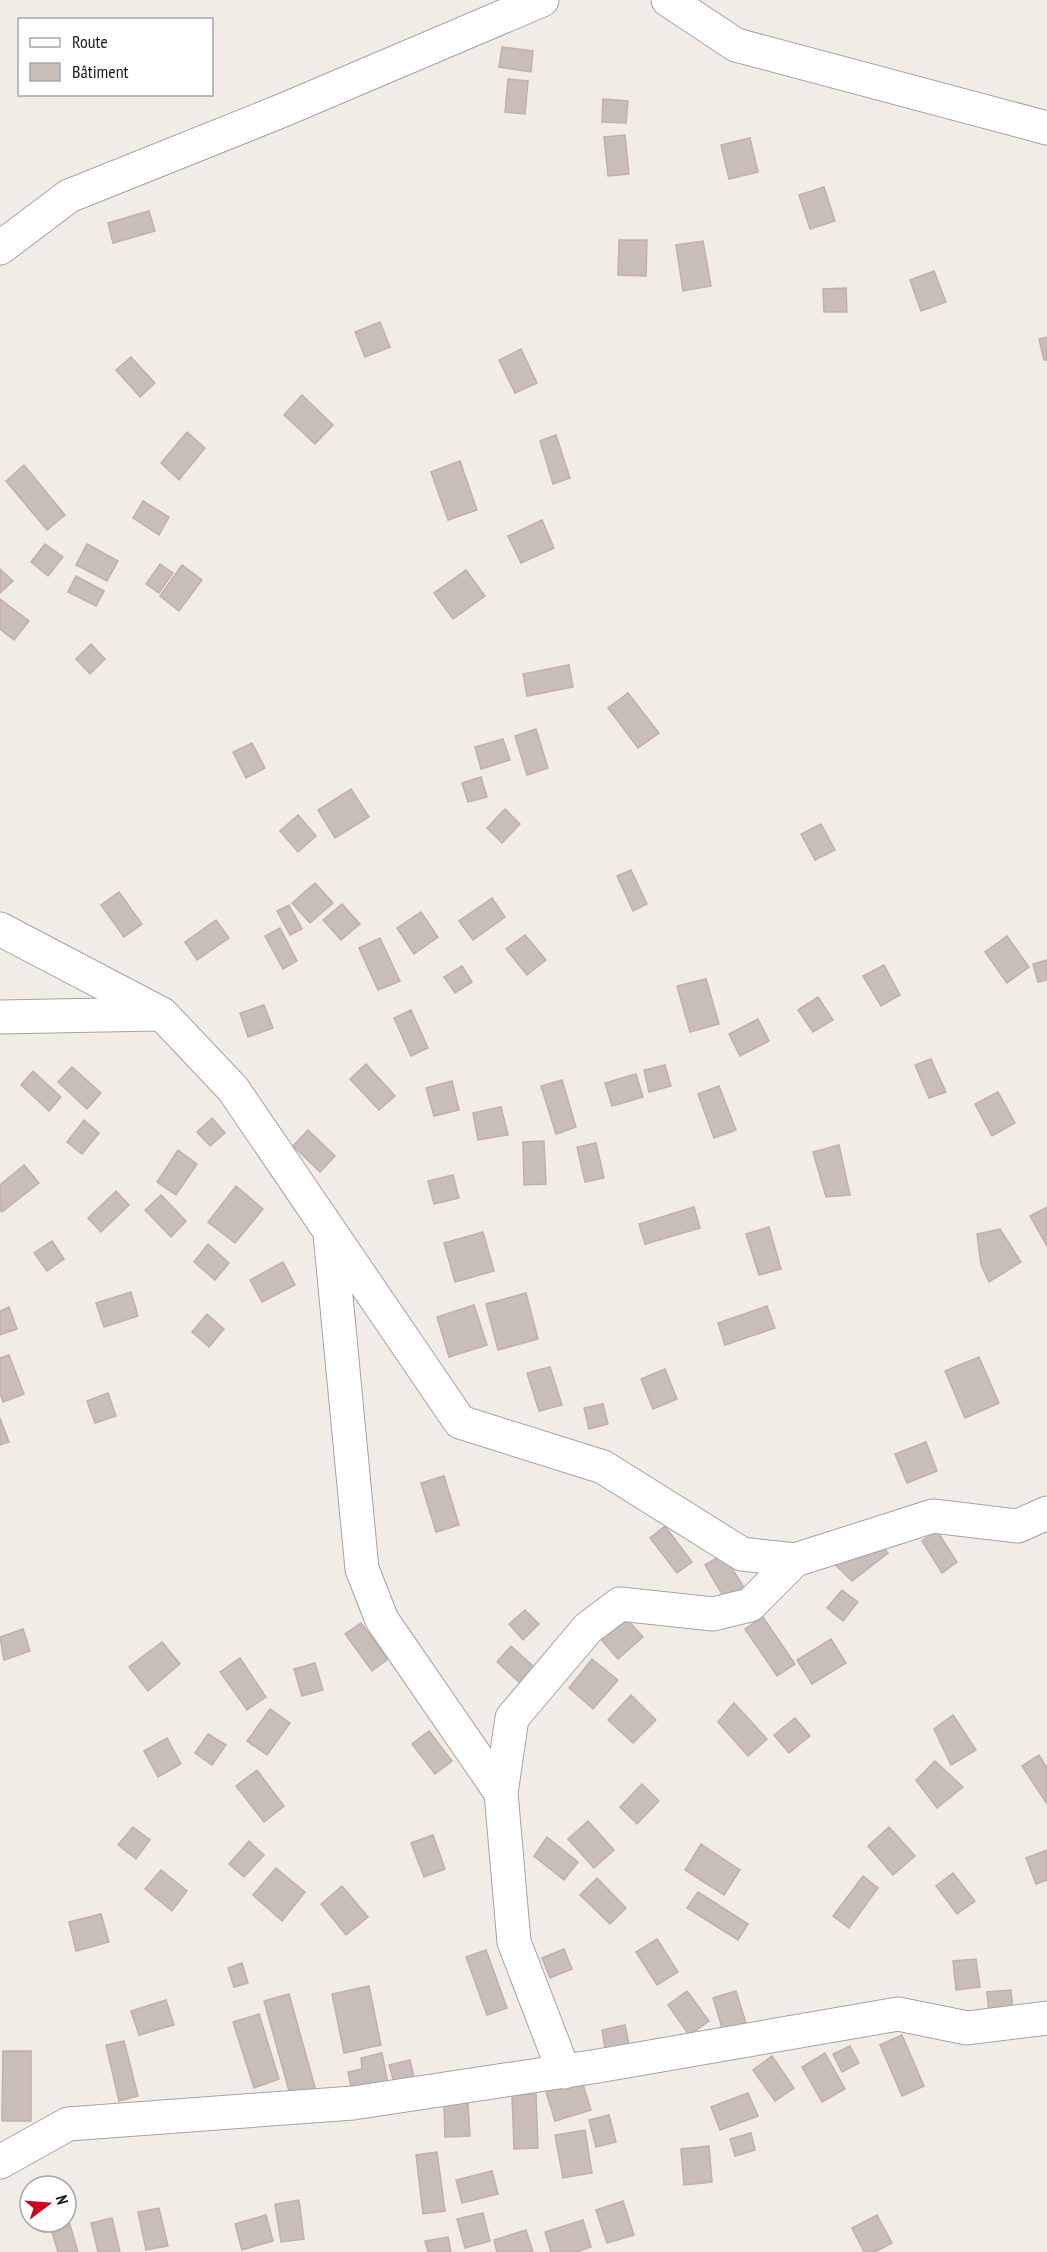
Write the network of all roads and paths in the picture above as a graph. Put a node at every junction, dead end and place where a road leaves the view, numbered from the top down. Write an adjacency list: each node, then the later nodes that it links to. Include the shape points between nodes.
1 (542, 0): 4 (street, via 69,196)
2 (668, 0): 3 (street, via 736,45)
3 (1047, 128)
4 (0, 249)
5 (0, 929): 6 (street)
6 (162, 1014): 7 (street); 8 (street, via 233,1089)
7 (0, 1017)
8 (330, 1230): 10 (street, via 460,1422 603,1467 742,1554); 11 (street, via 362,1569 381,1620)
9 (1047, 1513): 10 (street, via 1018,1526 933,1516)
10 (795, 1560): 11 (street, via 750,1605 713,1614 620,1604 588,1628 512,1718)
11 (501, 1793): 13 (street, via 514,1942)
12 (1047, 2018): 13 (street, via 966,2028 898,2014)
13 (564, 2072): 14 (street, via 353,2103 68,2124)
14 (0, 2162)

